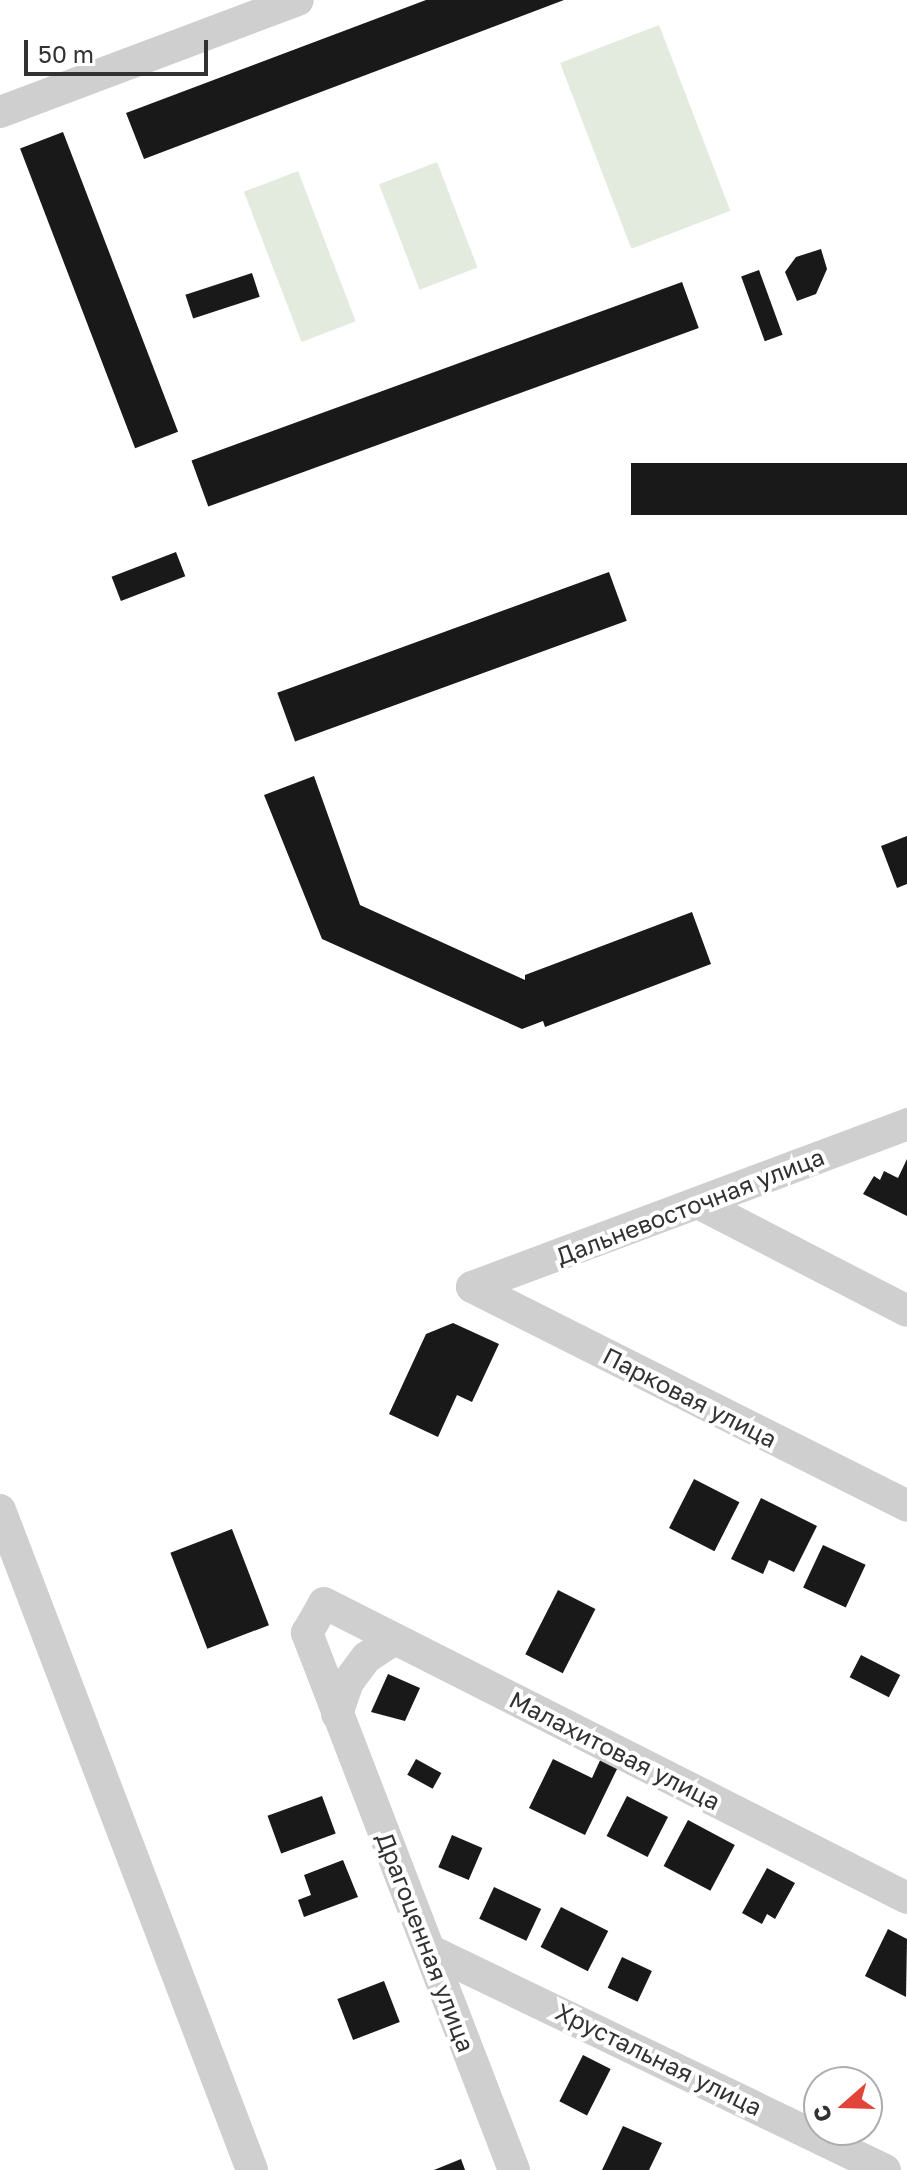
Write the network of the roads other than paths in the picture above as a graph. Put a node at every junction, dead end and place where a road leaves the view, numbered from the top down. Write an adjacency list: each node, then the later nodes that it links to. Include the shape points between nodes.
1 (298, 0): 2 (street)
2 (0, 112)
3 (907, 1124): 4 (street, Дальневосточная улица)
4 (698, 1203): 5 (street, Дальневосточная улица); 6 (street)
5 (472, 1287): 7 (street, Парковая улица)
6 (907, 1311)
7 (907, 1506)
8 (0, 1510): 13 (street)
9 (395, 1639): 10 (street, via 367,1657 348,1682); 10 (street, Малахитовая улица, via 324,1603 307,1633); 11 (street, Малахитовая улица)
10 (337, 1714): 12 (street, Драгоценная улица)
11 (907, 1898)
12 (431, 1951): 14 (street, Драгоценная улица); 15 (street, Хрустальная улица)
13 (252, 2170)
14 (514, 2170)
15 (885, 2170)

